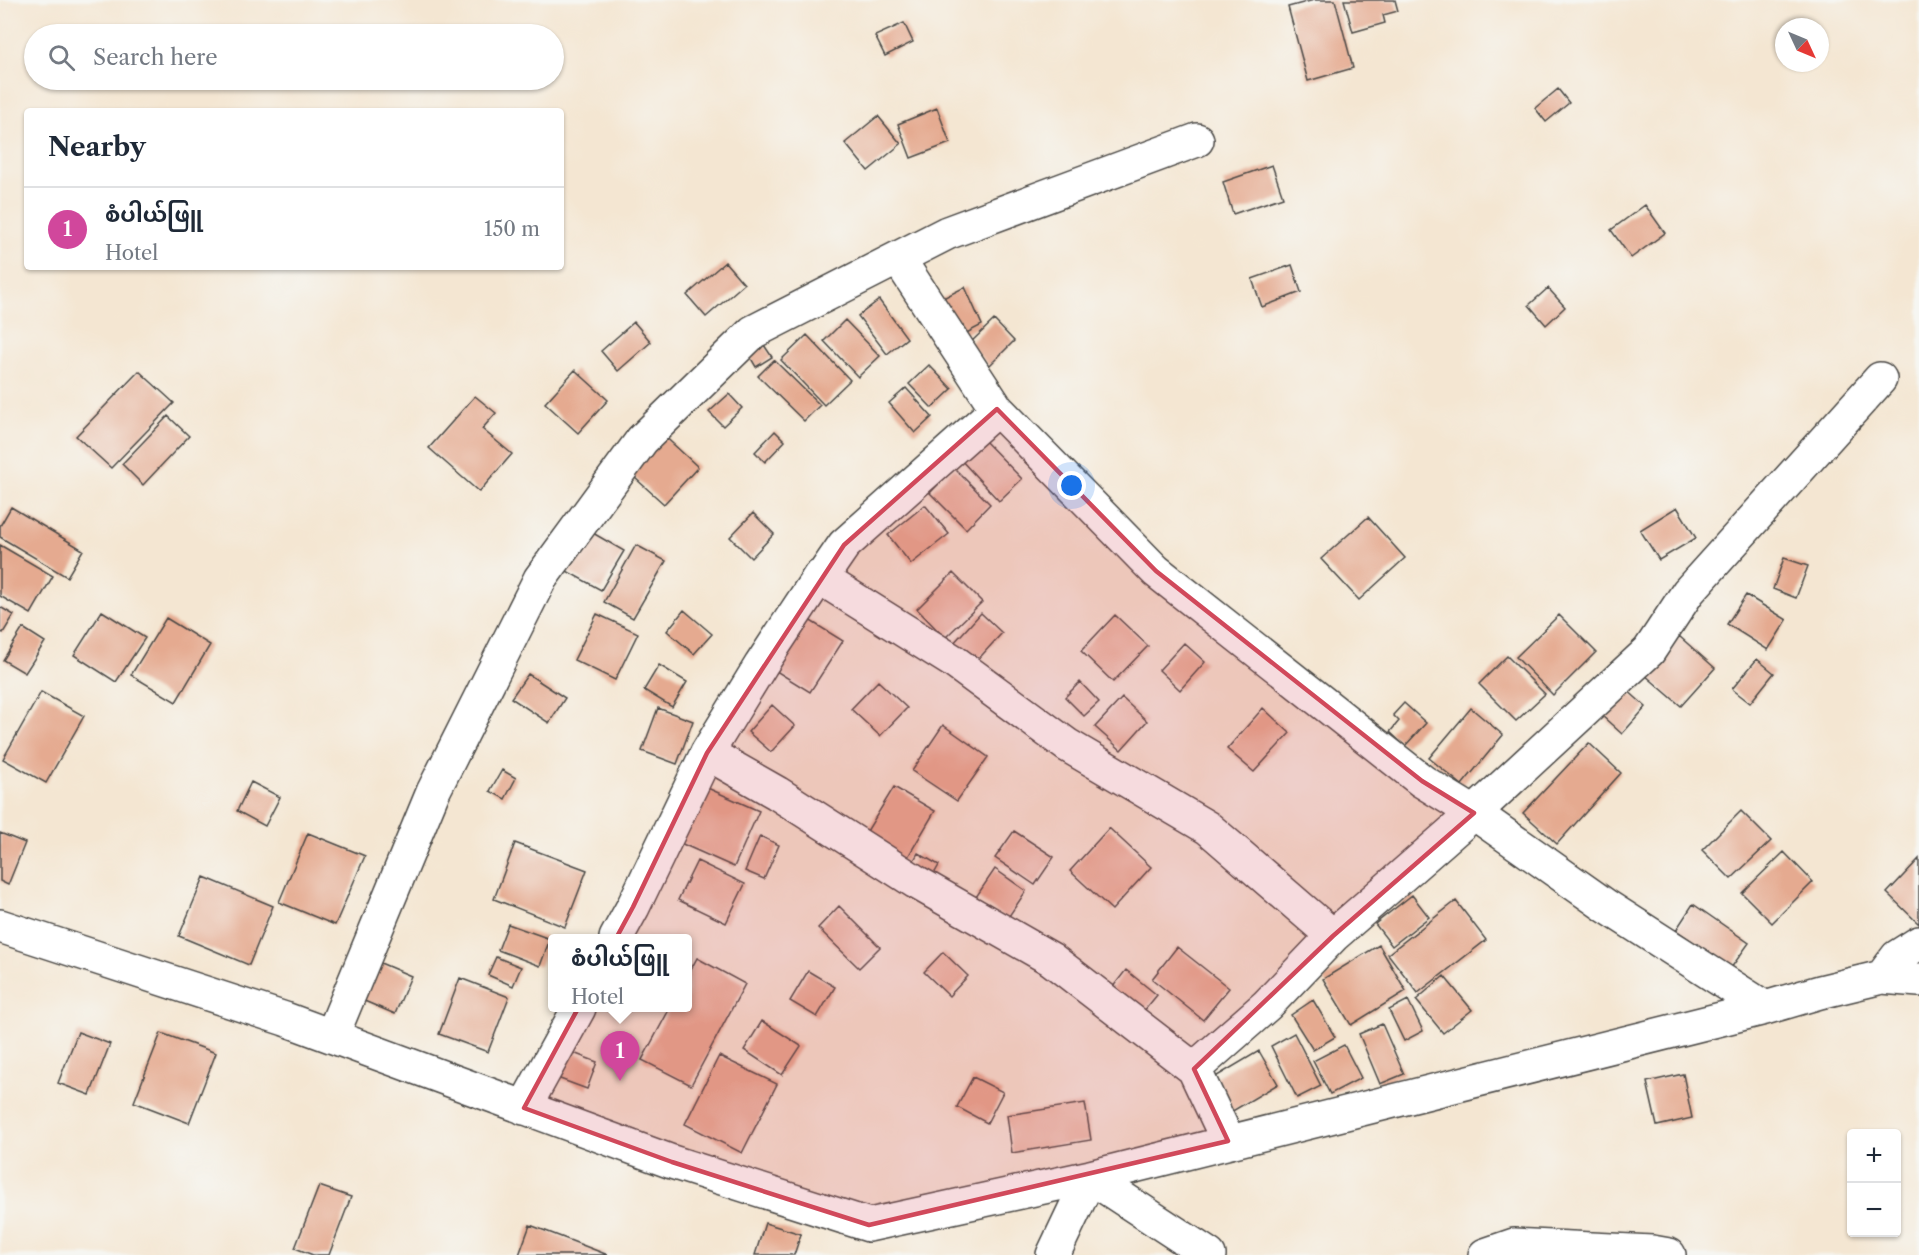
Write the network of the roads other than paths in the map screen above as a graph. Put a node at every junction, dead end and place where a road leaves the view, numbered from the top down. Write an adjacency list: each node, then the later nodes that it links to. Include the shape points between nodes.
1 (1197, 140): 2 (street, via 947,233)
2 (898, 258): 4 (street); 16 (street, via 753,332 642,440 540,579 433,792)
3 (1880, 379): 7 (street, via 1688,592 1649,651)
4 (997, 409): 5 (street, via 844,545); 7 (street, via 1156,571 1422,781)
5 (819, 577): 6 (street); 10 (street, via 953,661 1067,745 1208,828)
6 (707, 753): 9 (street); 17 (street, via 916,882 1051,959)
7 (1474, 813): 10 (street); 14 (street, via 1606,906)
8 (0, 926): 16 (street)
9 (618, 934)
10 (1333, 936): 17 (street, via 1267,1005)
11 (1919, 943): 12 (street, via 1897,957)
12 (1882, 977): 13 (street); 14 (street)
13 (1919, 980)
14 (1765, 1008): 19 (street)
15 (577, 1012): 18 (street)
16 (332, 1036): 18 (street)
17 (1194, 1069): 19 (street)
18 (524, 1108): 20 (street, via 672,1162 869,1225)
19 (1228, 1141): 20 (street)
20 (1090, 1177): 21 (street); 22 (street)
21 (1053, 1255)
22 (1209, 1255)
23 (1485, 1255): 24 (street, via 1514,1245)
24 (1669, 1255)

